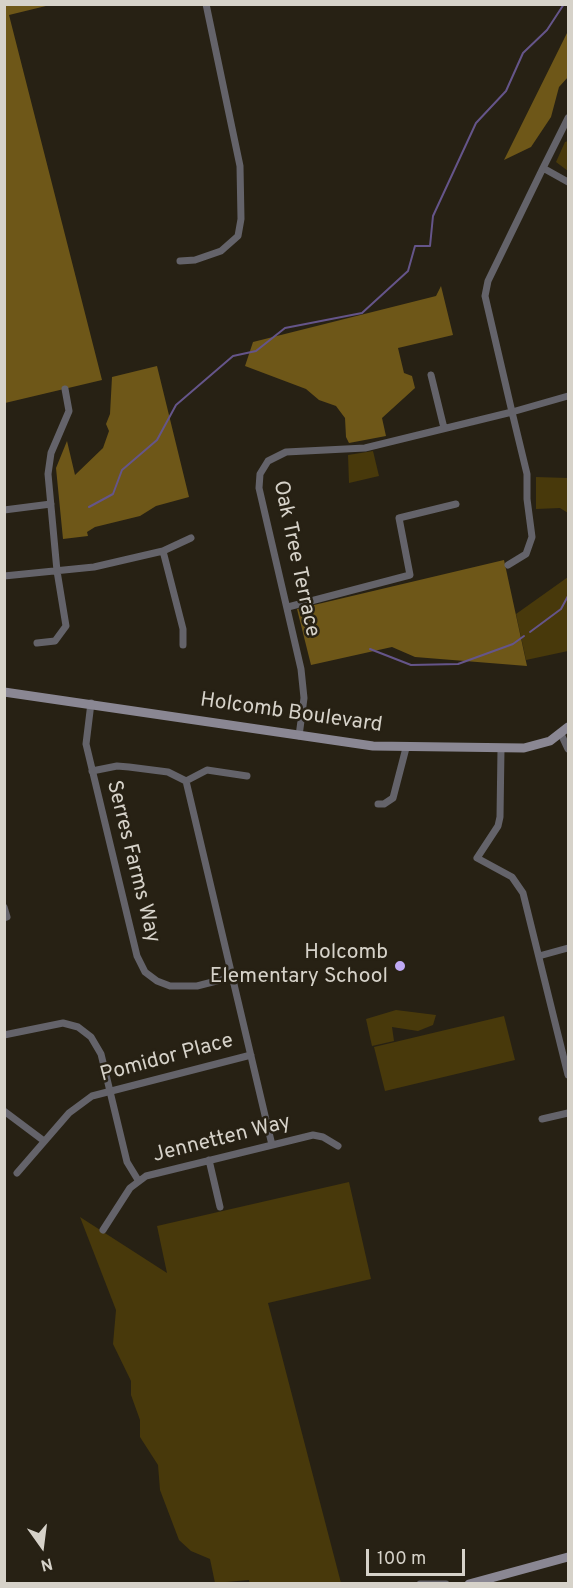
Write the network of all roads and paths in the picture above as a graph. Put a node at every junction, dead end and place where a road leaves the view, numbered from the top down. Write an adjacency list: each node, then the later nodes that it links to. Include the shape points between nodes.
1 (206, 4): 5 (street, via 240,166 241,219 238,236 227,247 200,259)
2 (568, 118): 3 (street)
3 (543, 168): 4 (street); 9 (street, via 486,290)
4 (568, 182)
5 (180, 261)
6 (431, 375): 10 (street)
7 (65, 389): 11 (street, via 69,411 48,465)
8 (568, 396): 9 (street, Oak Tree Terrace)
9 (512, 412): 10 (street, Oak Tree Terrace); 16 (street, via 527,474 532,537 526,554)
10 (444, 428): 19 (street, Oak Tree Terrace, via 353,450 286,452 268,461 260,474 260,489)
11 (51, 504): 13 (street); 17 (street)
12 (456, 504): 19 (street, via 399,518 410,575)
13 (4, 510)
14 (191, 538): 15 (street)
15 (164, 551): 17 (street); 21 (street, via 183,629)
16 (507, 565)
17 (57, 571): 18 (street); 20 (street, via 66,626 55,641)
18 (4, 576)
19 (288, 607): 26 (street, Oak Tree Terrace, via 303,685)
20 (37, 643)
21 (183, 645)
22 (4, 692): 23 (street, Holcomb Boulevard)
23 (91, 704): 26 (street, Holcomb Boulevard); 30 (street, Serres Farms Way, via 86,744)
24 (568, 727): 25 (street, Holcomb Boulevard)
25 (561, 734): 28 (street, Holcomb Boulevard, via 538,746); 29 (street)
26 (299, 736): 27 (street, Holcomb Boulevard)
27 (406, 748): 28 (street, Holcomb Boulevard); 33 (street, via 393,798)
28 (501, 748): 37 (street, via 498,826 477,858 519,884)
29 (568, 749)
30 (92, 771): 32 (street, via 129,767 168,772); 38 (street, Serres Farms Way, via 137,956 145,972 157,981 184,987)
31 (247, 776): 32 (street, via 207,770)
32 (186, 781): 38 (street)
33 (378, 804)
34 (4, 907): 35 (street)
35 (6, 918)
36 (568, 948): 37 (street)
37 (539, 956): 41 (street)
38 (232, 977): 40 (street)
39 (4, 1035): 42 (street, via 53,1023 78,1027 97,1045)
40 (250, 1055): 42 (street, Pomidor Place); 47 (street)
41 (568, 1075)
42 (110, 1090): 46 (street, Pomidor Place, via 80,1103); 51 (street, via 128,1162)
43 (4, 1111): 46 (street)
44 (568, 1113): 45 (street)
45 (542, 1119)
46 (44, 1142): 50 (street, Pomidor Place)
47 (272, 1145): 48 (street, Jennetten Way, via 313,1135); 49 (street, Jennetten Way)
48 (338, 1146)
49 (209, 1160): 51 (street, Jennetten Way); 52 (street)
50 (17, 1173)
51 (138, 1180): 53 (street, Jennetten Way)
52 (220, 1207)
53 (104, 1230)
54 (568, 1557): 57 (street)
55 (420, 1584): 56 (street)
56 (446, 1584)
57 (469, 1584)

